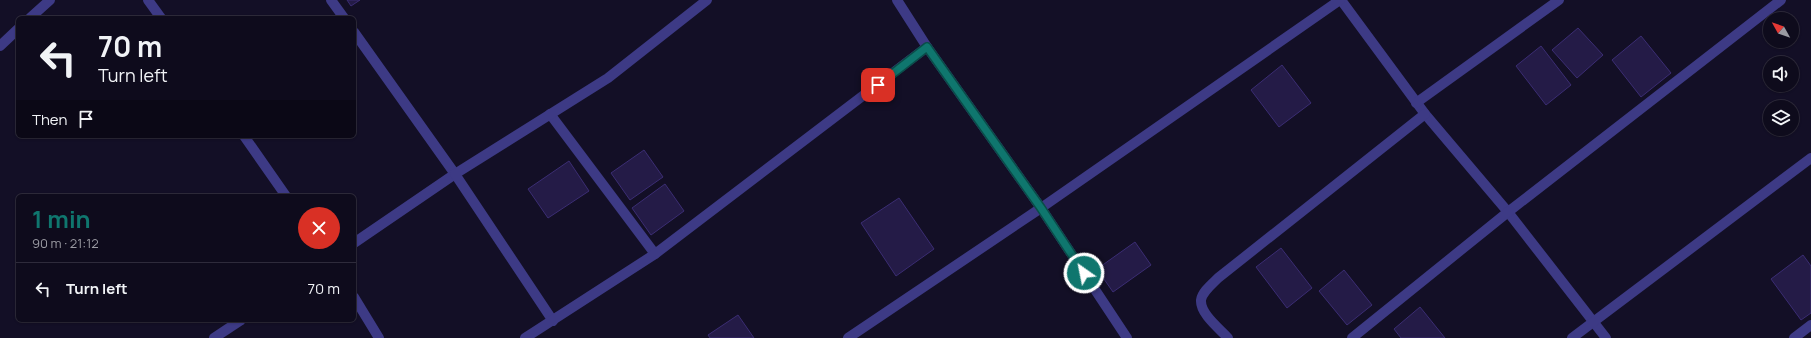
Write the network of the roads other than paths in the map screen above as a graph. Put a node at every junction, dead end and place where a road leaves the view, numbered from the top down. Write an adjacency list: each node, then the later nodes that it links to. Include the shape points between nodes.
1 (50, 0): 9 (street)
2 (148, 0): 10 (street)
3 (331, 0): 11 (street)
4 (707, 0): 17 (street, via 608,78)
5 (897, 0): 15 (street)
6 (1341, 0): 16 (street); 23 (street)
7 (1559, 0): 16 (street)
8 (1780, 0): 24 (street)
9 (32, 16)
10 (160, 16)
11 (343, 16)
12 (16, 31): 14 (street)
13 (356, 35): 21 (street)
14 (0, 46)
15 (927, 47): 23 (street); 26 (street)
16 (1416, 103): 18 (street)
17 (550, 114): 21 (street); 26 (street)
18 (1424, 114): 24 (street); 37 (street, via 1218,278 1206,291 1201,300 1204,312)
19 (245, 138): 22 (street)
20 (1811, 158): 30 (street)
21 (455, 174): 25 (street); 28 (street)
22 (285, 194)
23 (1041, 208): 35 (street); 36 (street)
24 (1508, 212): 30 (street); 38 (street)
25 (356, 243)
26 (654, 254): 28 (street)
27 (356, 301): 33 (street)
28 (553, 321): 34 (street)
29 (238, 322): 32 (street)
30 (1592, 322): 39 (street); 40 (street)
31 (1811, 325): 41 (street)
32 (214, 338)
33 (379, 338)
34 (525, 338)
35 (848, 338)
36 (1127, 338)
37 (1228, 338)
38 (1352, 338)
39 (1572, 338)
40 (1606, 338)
41 (1794, 338)

